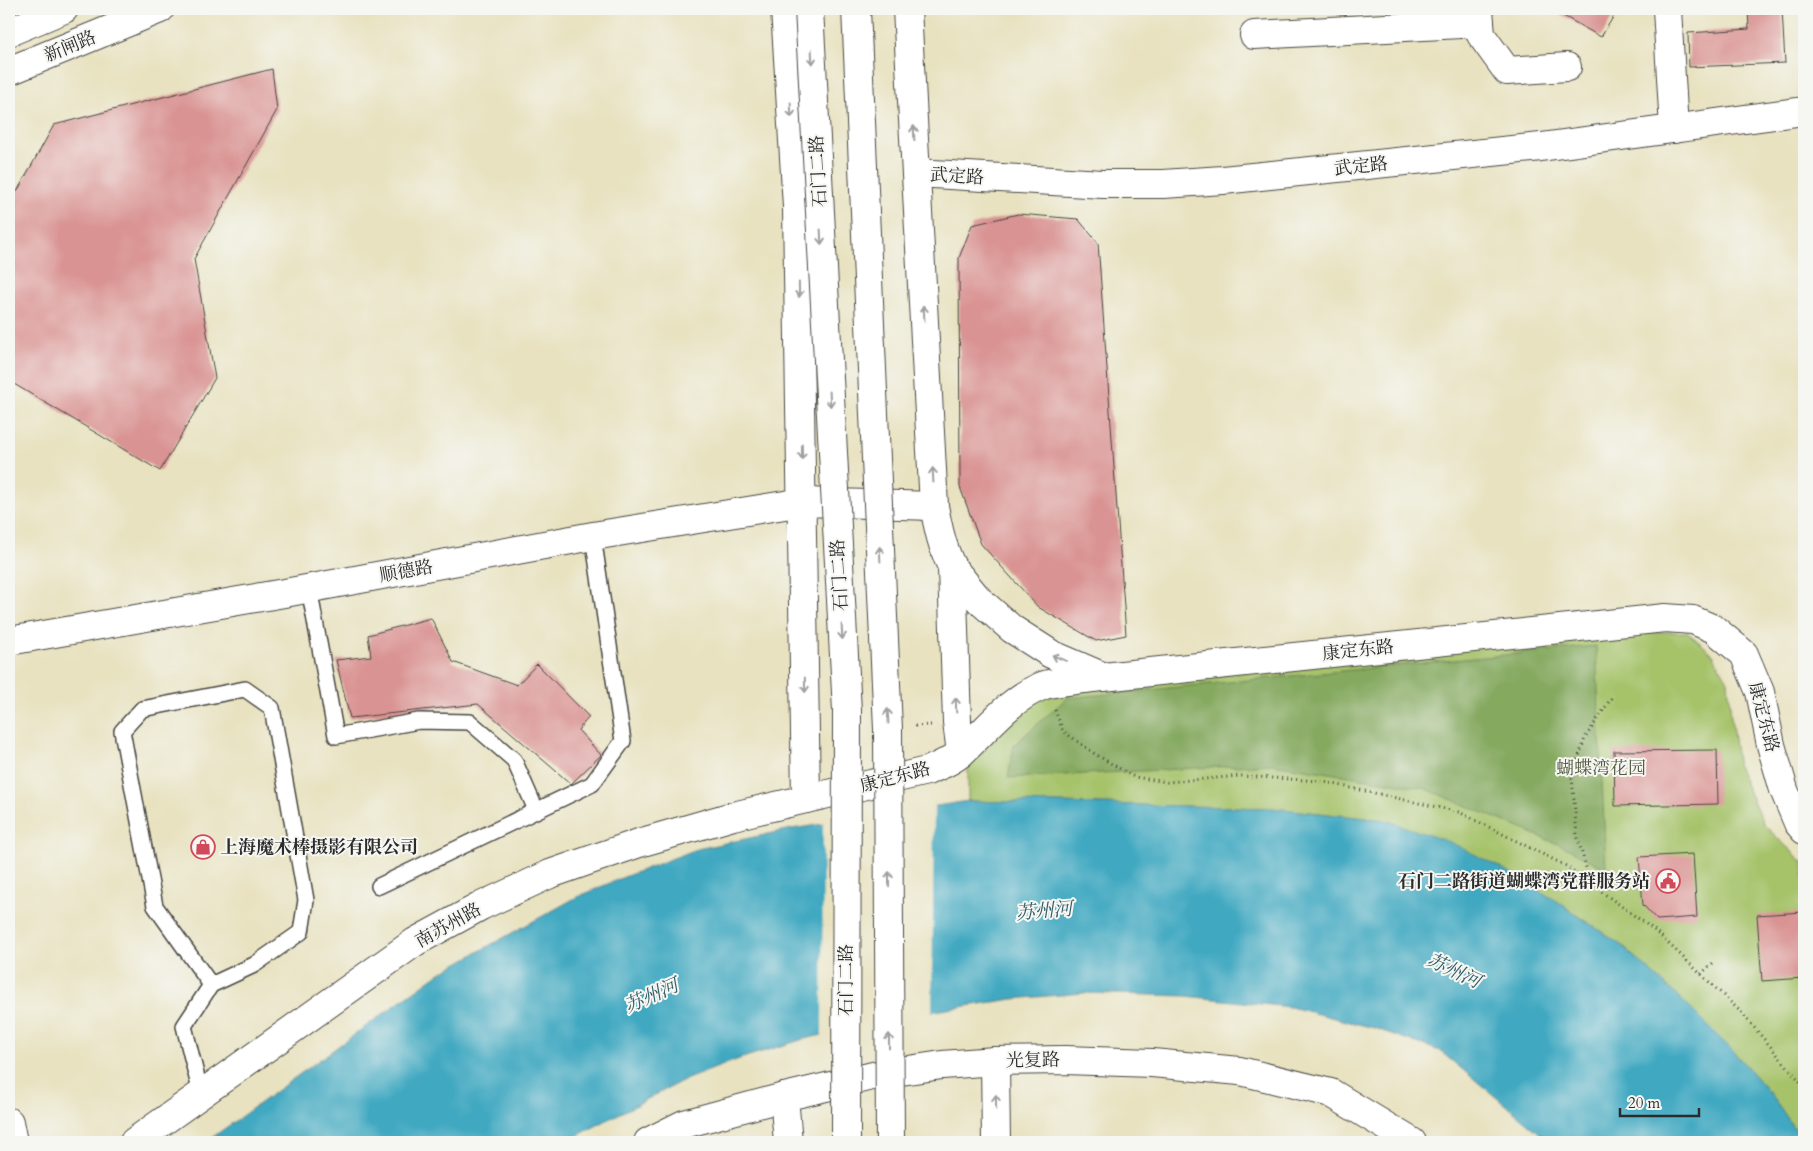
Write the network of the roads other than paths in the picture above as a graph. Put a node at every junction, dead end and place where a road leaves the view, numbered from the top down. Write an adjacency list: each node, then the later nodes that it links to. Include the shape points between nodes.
1 (64, 9): 9 (street, 新闸路)
2 (160, 9): 12 (street, 新闸路)
3 (785, 9): 16 (street, 石门二路, one-way to 16, via 797,206)
4 (809, 9): 37 (street, 石门二路, one-way to 37, bridge, via 847,711)
5 (856, 9): 38 (street, one-way to 5, bridge, via 888,729)
6 (907, 9): 15 (street, one-way to 6)
7 (1667, 9): 14 (street)
8 (1480, 16): 10 (street); 11 (street, via 1481,36 1507,71)
9 (9, 32)
10 (1254, 34)
11 (1567, 66)
12 (9, 71)
13 (1804, 111): 14 (street, 武定路)
14 (1674, 128): 15 (street, 武定路, via 1531,148 1171,184 1103,184)
15 (916, 173): 17 (street, one-way to 15)
16 (802, 502): 17 (street, 顺德路); 18 (street, 顺德路); 24 (street, 石门二路, one-way to 24)
17 (934, 506): 19 (street, via 938,531)
18 (593, 536): 20 (street, 顺德路); 25 (lane, via 623,741 592,784)
19 (952, 567): 22 (street, one-way to 19, via 1051,654 1012,629 979,600); 23 (street, one-way to 19)
20 (309, 588): 21 (street, 顺德路); 25 (lane, via 336,736 419,721 470,722 514,760)
21 (9, 641)
22 (1103, 677): 23 (street, 康定东路, via 1044,685 1000,714); 26 (street, 康定东路, via 1665,618 1693,620 1714,629 1744,654 1760,692 1784,790)
23 (960, 753): 24 (street, 康定东路, via 928,771)
24 (806, 799): 30 (street, 南苏州路, via 638,843 550,874 481,906 415,942)
25 (536, 810): 27 (lane)
26 (1804, 830)
27 (379, 886)
28 (211, 985): 28 (lane, via 254,965 301,932 306,900 272,708 245,689 142,708 122,731 156,906); 30 (lane, via 184,1026)
29 (995, 1061): 31 (street, 光复路, via 881,1074); 39 (street, one-way to 29); 40 (street, 光复路, via 1152,1063 1240,1071 1331,1093)
30 (201, 1094): 34 (street, 南苏州路)
31 (784, 1097): 35 (street, 光复路, via 684,1124); 36 (street)
32 (9, 1122): 33 (street)
33 (13, 1142)
34 (134, 1142)
35 (648, 1142)
36 (788, 1142)
37 (846, 1142)
38 (890, 1142)
39 (996, 1142)
40 (1412, 1142)

